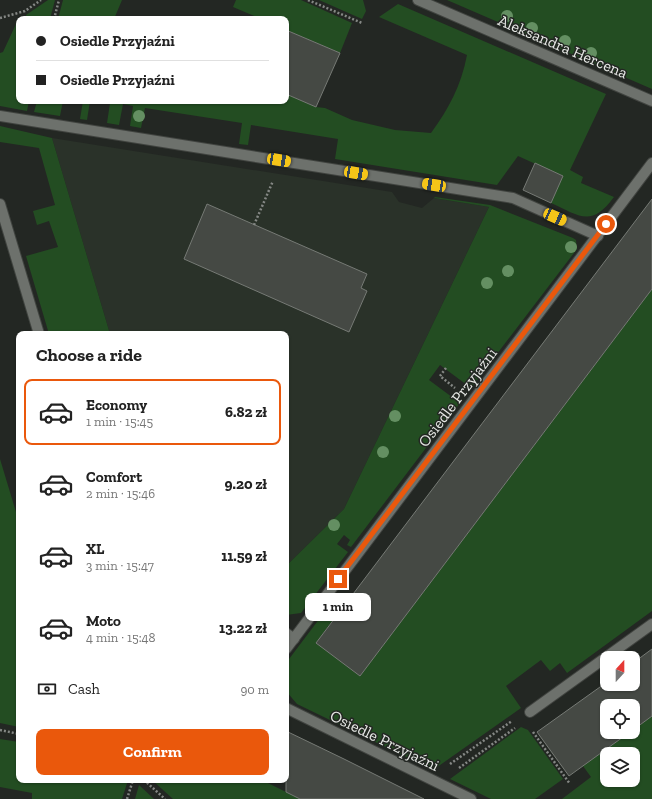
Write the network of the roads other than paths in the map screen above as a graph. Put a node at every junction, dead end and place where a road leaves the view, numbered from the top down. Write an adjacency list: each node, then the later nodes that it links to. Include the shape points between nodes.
1 (418, 0): 2 (street, Aleksandra Hercena)
2 (652, 101)
3 (0, 116): 6 (street, via 513,198)
4 (652, 163): 6 (street, Osiedle Przyjaźni)
5 (0, 204): 7 (street)
6 (598, 236): 9 (street, Osiedle Przyjaźni)
7 (38, 331)
8 (652, 624): 11 (street)
9 (290, 636)
10 (289, 709): 12 (street, Osiedle Przyjaźni)
11 (526, 714)
12 (471, 799)

